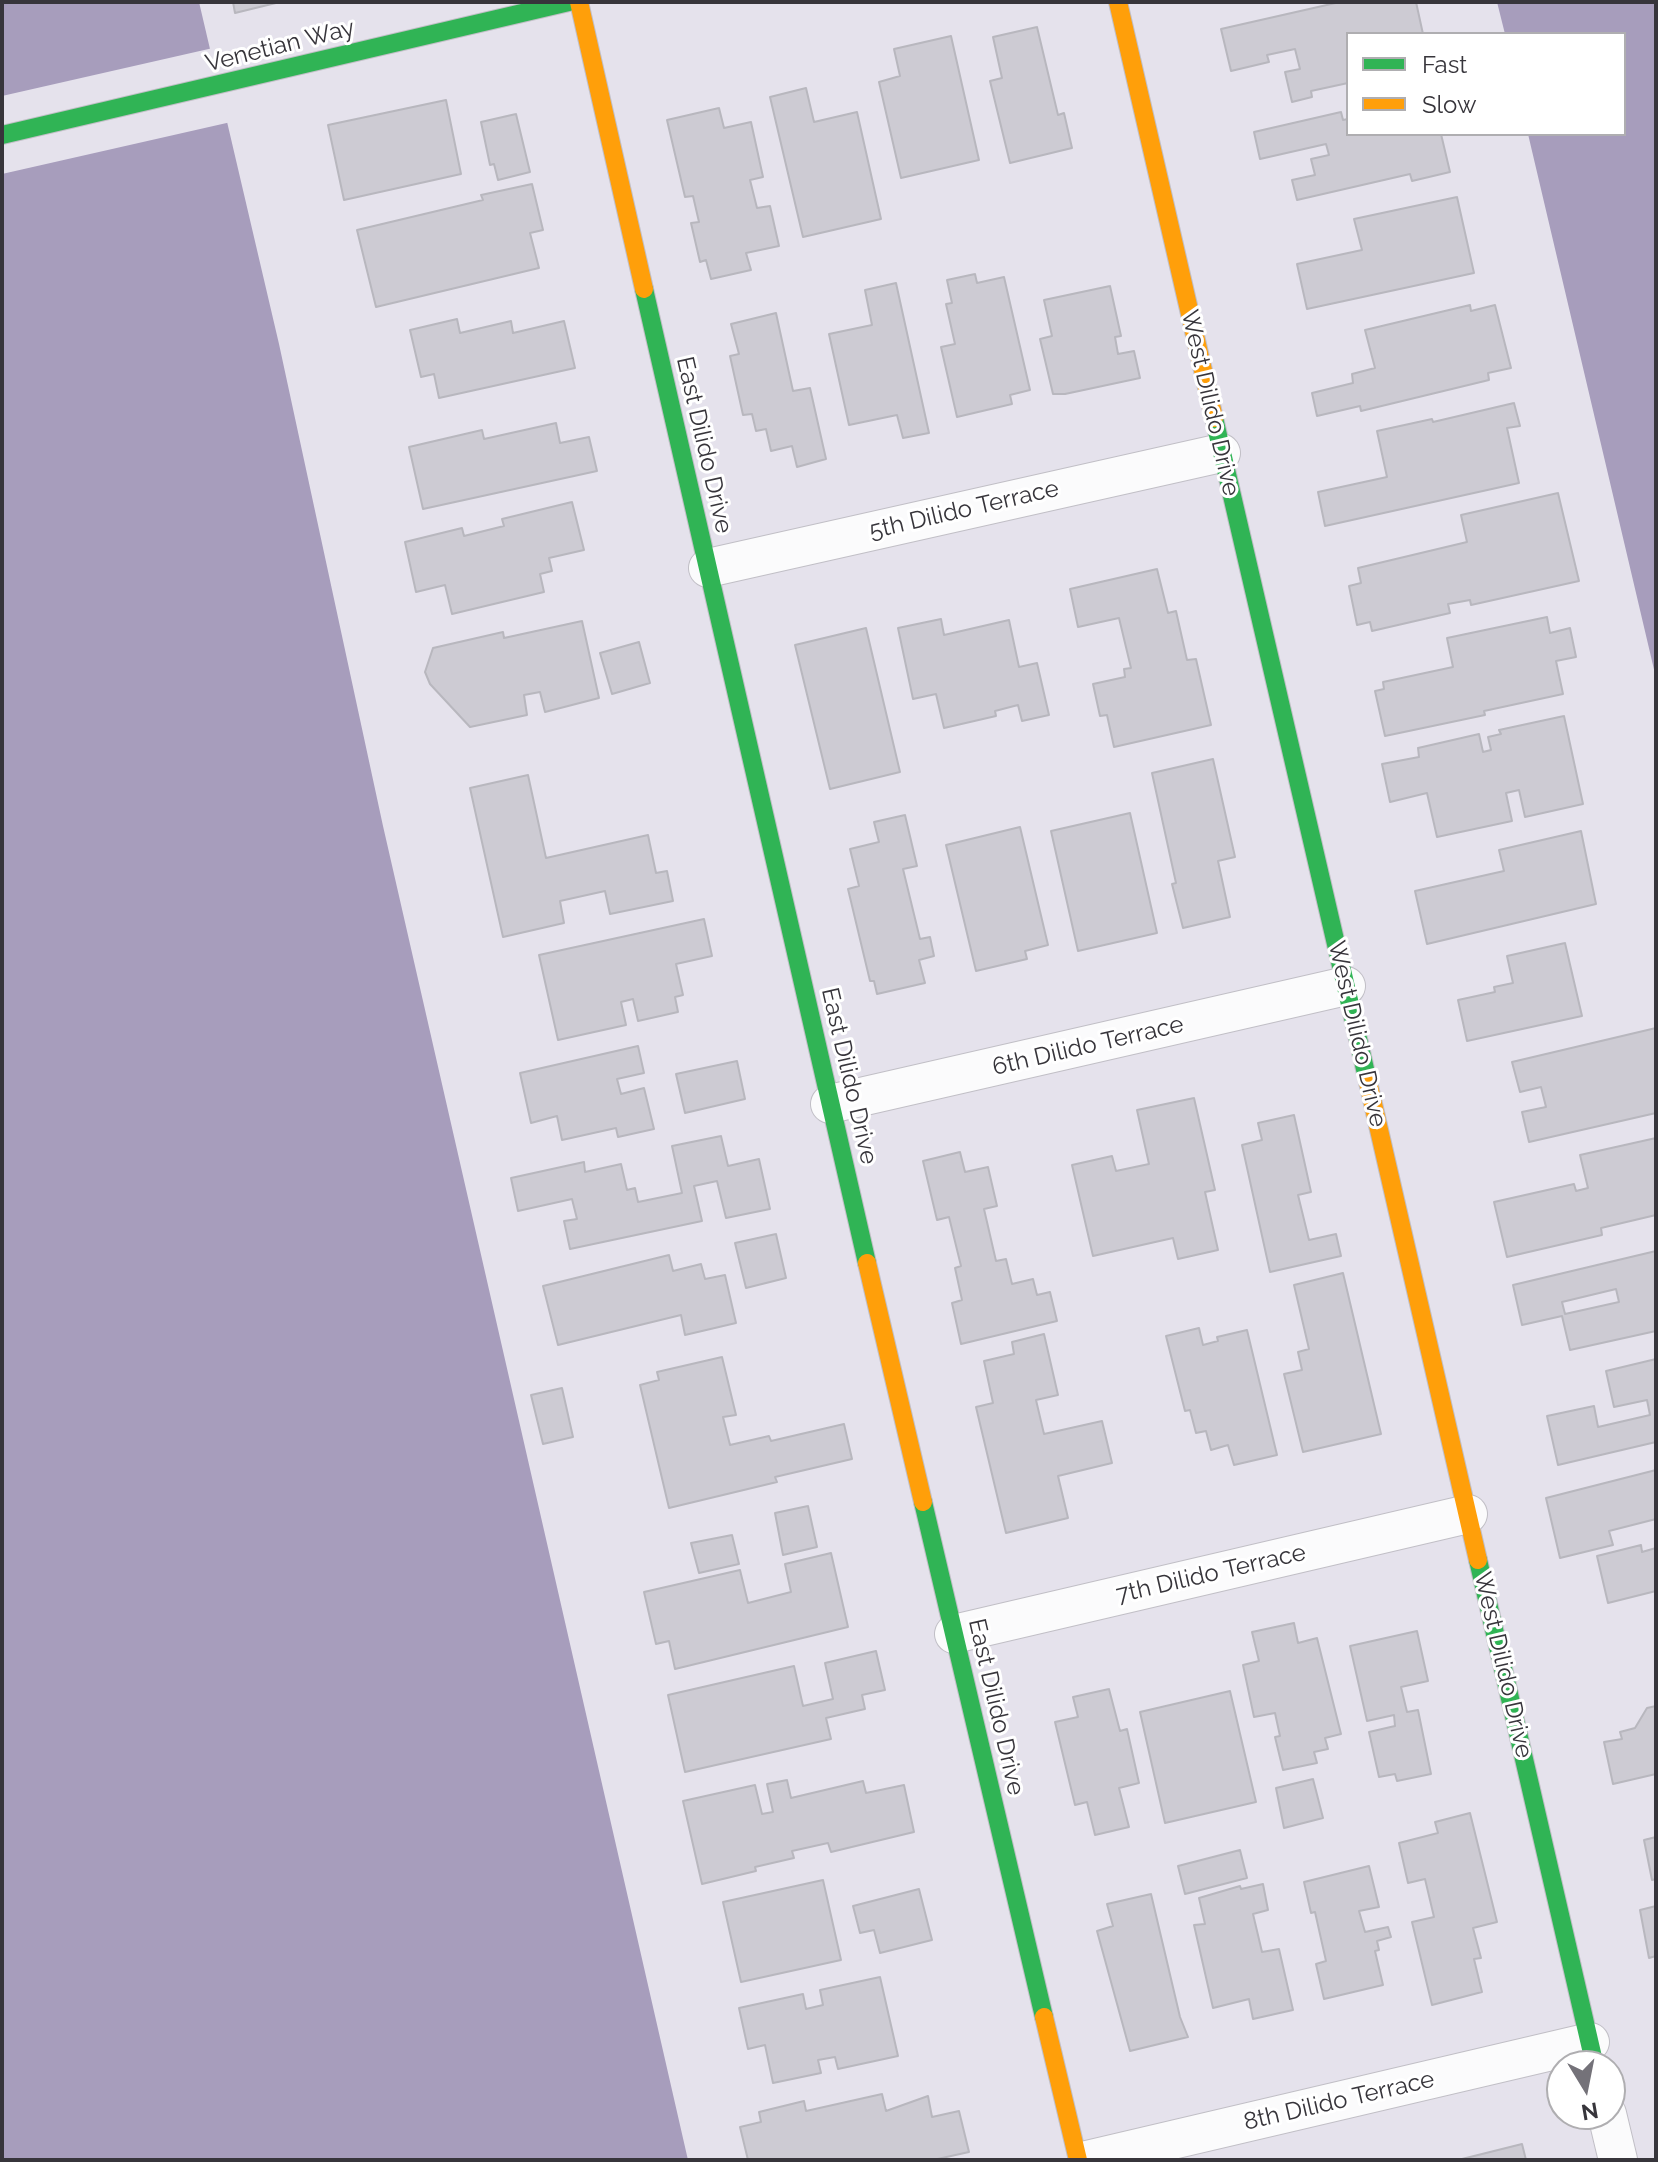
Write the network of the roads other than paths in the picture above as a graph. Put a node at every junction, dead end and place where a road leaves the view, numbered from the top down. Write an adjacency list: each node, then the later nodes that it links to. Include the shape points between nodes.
1 (569, 2): 4 (street, Venetian Way)
2 (579, 2): 6 (street, East Dilido Drive)
3 (1118, 2): 5 (street, West Dilido Drive)
4 (2, 135)
5 (1221, 453): 6 (street, 5th Dilido Terrace); 7 (street, West Dilido Drive)
6 (708, 568): 8 (street, East Dilido Drive)
7 (1346, 986): 8 (street, 6th Dilido Terrace); 9 (street, West Dilido Drive)
8 (830, 1104): 10 (street, East Dilido Drive)
9 (1468, 1514): 10 (street, 7th Dilido Terrace); 11 (street, West Dilido Drive)
10 (954, 1634): 14 (street, East Dilido Drive)
11 (1591, 2050)
12 (1546, 2064): 15 (street, 8th Dilido Terrace)
13 (1611, 2130): 16 (street)
14 (1078, 2160)
15 (1087, 2160)
16 (1618, 2160)

